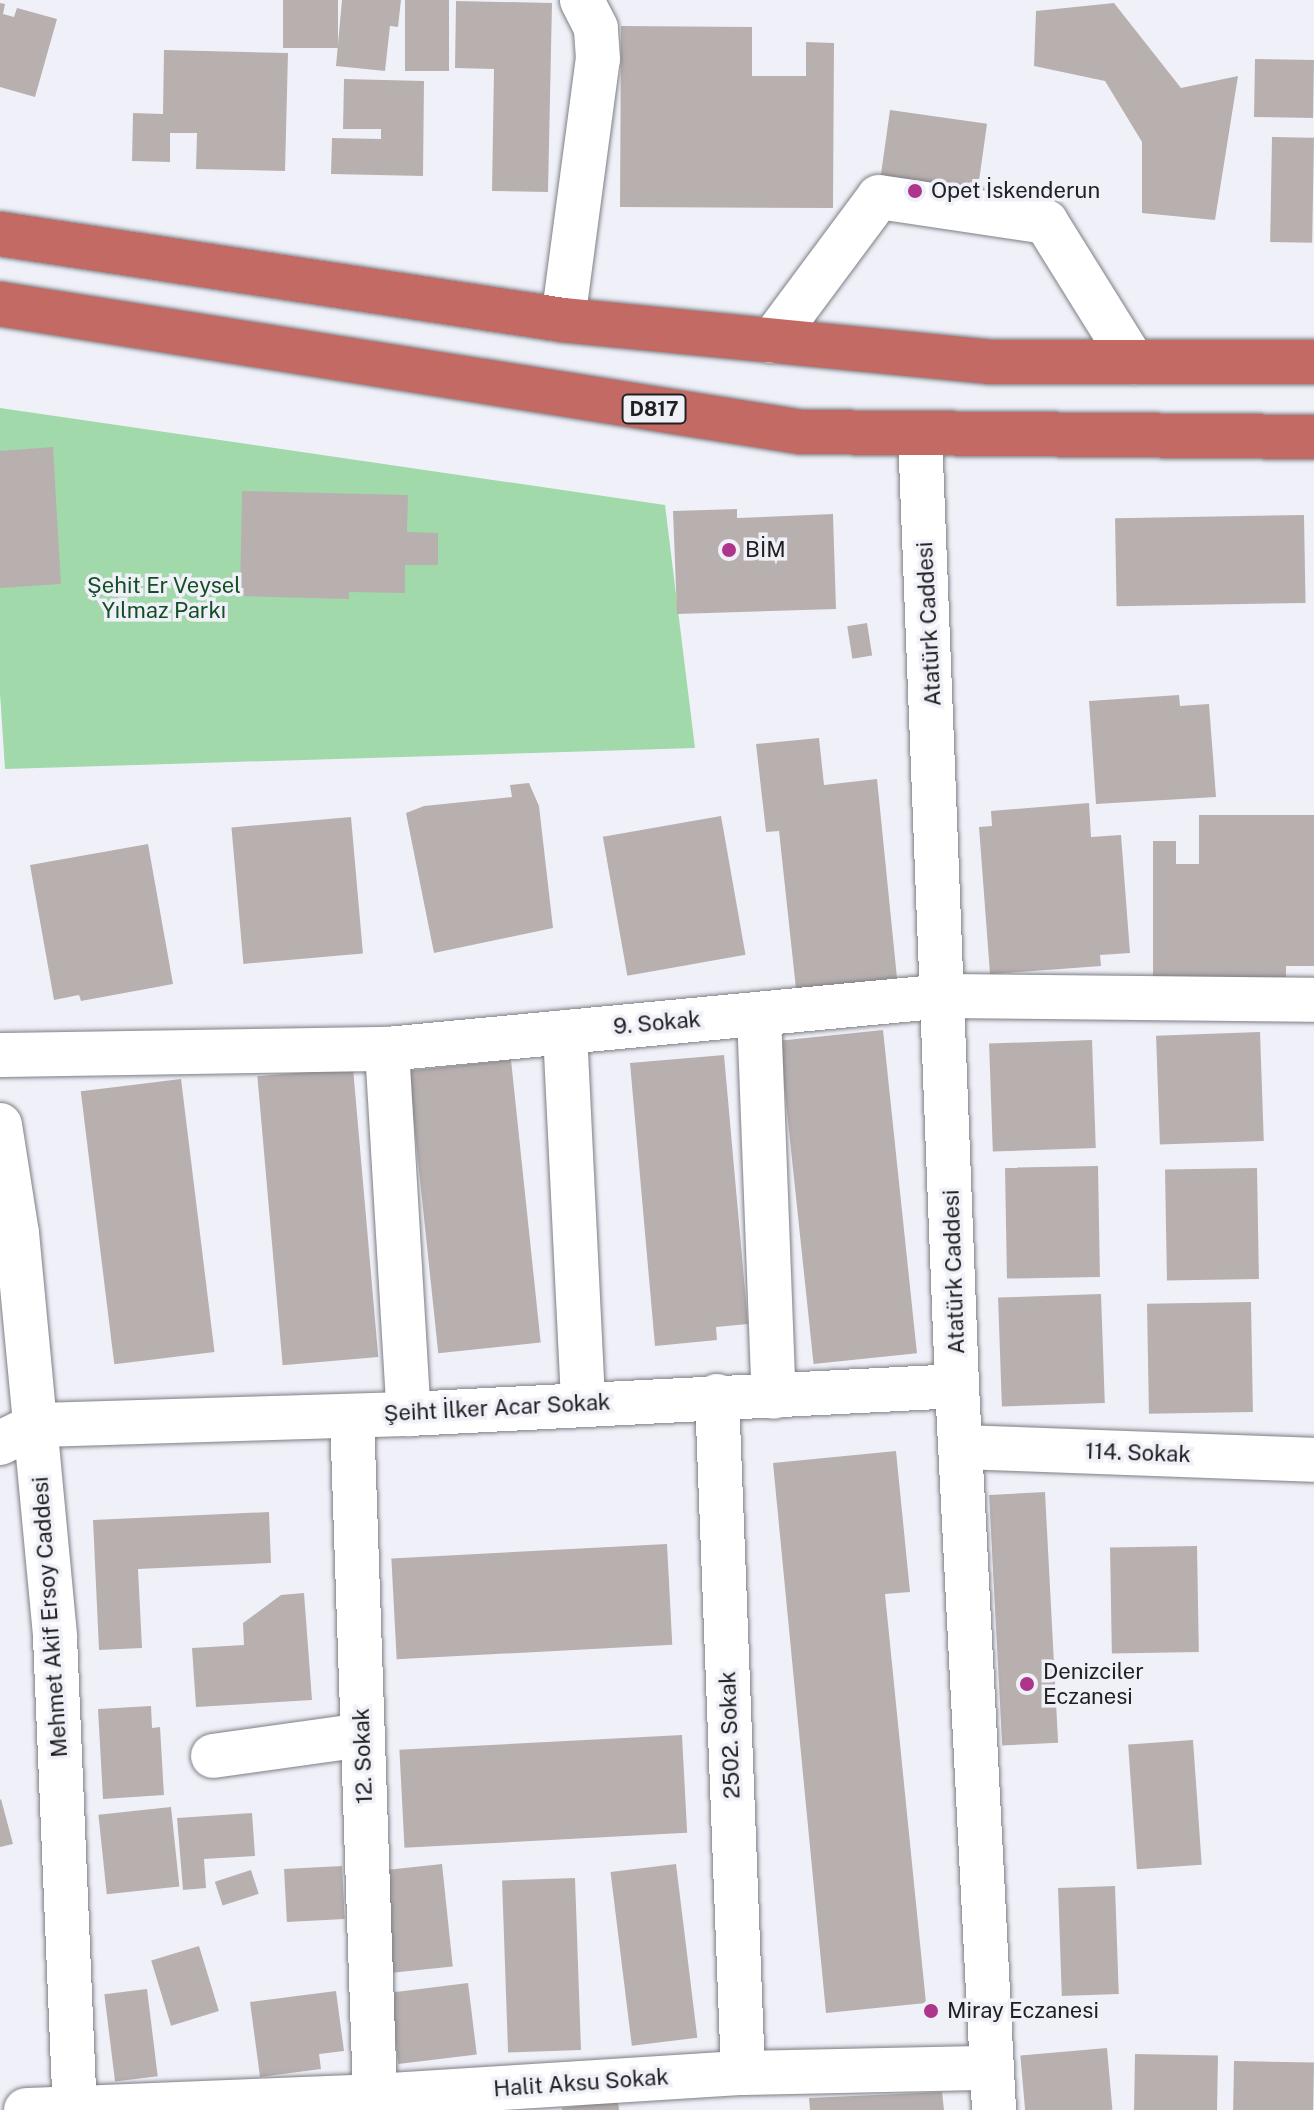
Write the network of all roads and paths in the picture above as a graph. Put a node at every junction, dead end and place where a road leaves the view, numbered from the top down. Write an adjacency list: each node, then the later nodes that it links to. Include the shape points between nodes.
1 (582, 0): 4 (street, via 596,28 598,59)
2 (0, 234): 4 (highway)
3 (0, 304): 8 (highway, D817, via 801,432)
4 (563, 320): 5 (highway)
5 (772, 341): 6 (highway, via 990,362); 6 (street, via 879,197 1046,222)
6 (1133, 362): 7 (highway)
7 (1314, 362)
8 (920, 434): 9 (highway, D817); 10 (street, Atatürk Caddesi)
9 (1314, 437)
10 (946, 996): 11 (street, 9. Sokak); 12 (street, 9. Sokak); 17 (street, Atatürk Caddesi)
11 (1314, 1000)
12 (759, 1014): 13 (street, 9. Sokak); 19 (street)
13 (565, 1032): 14 (street, 9. Sokak); 20 (street)
14 (387, 1049): 15 (street, 9. Sokak); 21 (street)
15 (0, 1055)
16 (0, 1125): 23 (street, Mehmet Akif Ersoy Caddesi, via 17,1233)
17 (957, 1386): 19 (street, Şeiht İlker Acar Sokak); 24 (street, Atatürk Caddesi)
18 (717, 1396): 19 (street, Şeiht İlker Acar Sokak); 20 (street, Şeiht İlker Acar Sokak); 28 (street, 2502. Sokak)
19 (774, 1397)
20 (583, 1404): 21 (street, Şeiht İlker Acar Sokak)
21 (409, 1414): 22 (street, Şeiht İlker Acar Sokak)
22 (352, 1416): 23 (street, Şeiht İlker Acar Sokak); 26 (street, 12. Sokak)
23 (18, 1434): 31 (street, Mehmet Akif Ersoy Caddesi, via 55,1637)
24 (963, 1447): 25 (street, 114. Sokak); 29 (street, Atatürk Caddesi)
25 (1314, 1460)
26 (363, 1735): 27 (street); 30 (street, 12. Sokak)
27 (213, 1756)
28 (743, 2073): 29 (street, Halit Aksu Sokak); 30 (street, Halit Aksu Sokak)
29 (993, 2089)
30 (357, 2101): 31 (street, Halit Aksu Sokak)
31 (75, 2108): 32 (street, Halit Aksu Sokak)
32 (26, 2110)

